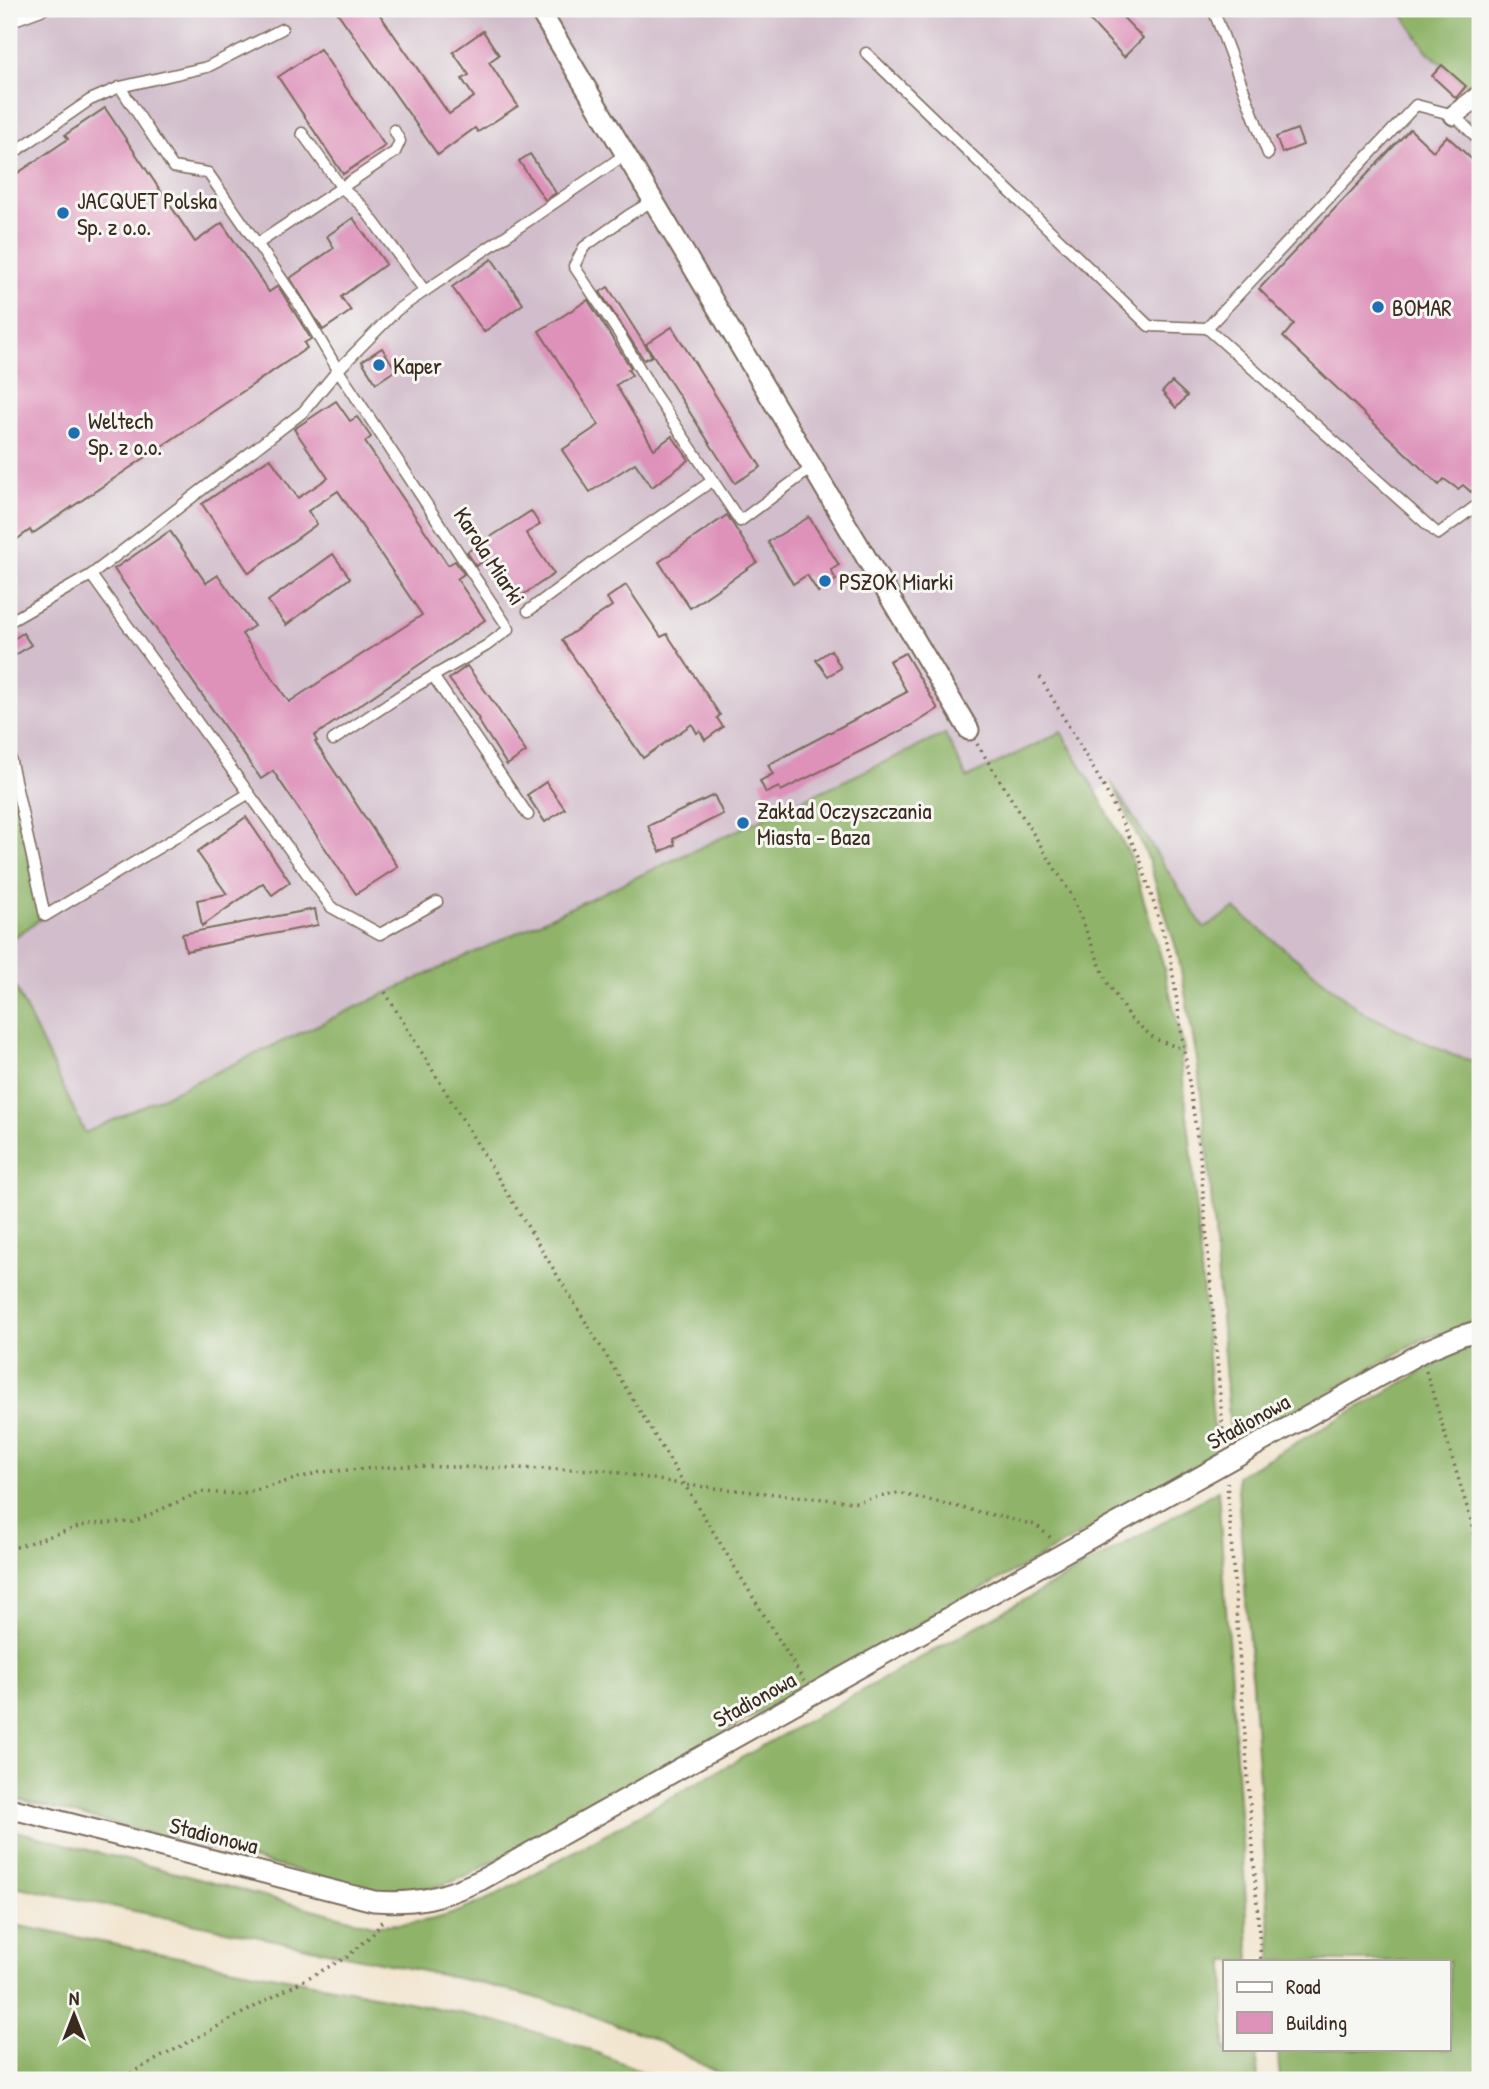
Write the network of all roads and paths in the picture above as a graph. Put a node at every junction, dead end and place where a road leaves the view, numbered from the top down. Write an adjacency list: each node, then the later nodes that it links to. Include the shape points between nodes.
1 (44, 9): 4 (lane)
2 (539, 9): 13 (street)
3 (1213, 9): 14 (lane)
4 (9, 22)
5 (282, 29): 7 (lane, via 207,67)
6 (866, 53): 20 (lane, via 1149,327)
7 (120, 87): 15 (lane, via 90,100); 18 (lane, Karola Miarki, via 173,167 208,173)
8 (1480, 95): 9 (street)
9 (1454, 115): 12 (lane); 20 (lane, via 1416,105)
10 (394, 130): 16 (lane, via 400,141 395,152)
11 (302, 134): 16 (lane)
12 (1480, 141)
13 (627, 154): 17 (street); 19 (lane)
14 (1268, 154)
15 (9, 156)
16 (342, 188): 18 (lane); 19 (lane, via 362,206)
17 (654, 200): 22 (street); 23 (lane, via 584,247 574,266)
18 (257, 244): 21 (lane, Karola Miarki)
19 (425, 291): 21 (lane, via 397,310)
20 (1208, 328): 24 (lane, via 1438,534)
21 (338, 370): 25 (lane, via 303,412); 28 (lane, Karola Miarki, via 509,629)
22 (813, 467): 23 (lane, via 740,521); 30 (street)
23 (712, 481): 26 (lane, Karola Miarki)
24 (1480, 503)
25 (91, 575): 27 (lane); 33 (lane)
26 (528, 611)
27 (9, 622)
28 (433, 676): 31 (lane, Karola Miarki); 34 (lane)
29 (1040, 677): 37 (path, via 1139,856 1170,955)
30 (968, 730): 37 (path, via 1072,894 1107,982 1130,1018 1155,1039)
31 (333, 740)
32 (9, 753): 33 (lane, via 45,916)
33 (248, 794): 35 (lane, via 331,906 380,934)
34 (528, 815)
35 (438, 902)
36 (385, 992): 41 (path)
37 (1184, 1049): 40 (path, via 1200,1156)
38 (1480, 1330): 40 (street, Stadionowa, via 1424,1351)
39 (1424, 1366): 44 (path)
40 (1225, 1462): 43 (street, Stadionowa); 48 (path)
41 (685, 1485): 42 (path, via 605,1470 404,1466 321,1472 240,1494 200,1492 133,1522 88,1524); 43 (path, via 855,1502 898,1493 1036,1525); 45 (path)
42 (9, 1546)
43 (1067, 1551): 45 (street, Stadionowa)
44 (1480, 1564)
45 (812, 1694): 46 (street, Stadionowa, via 481,1880 428,1900 374,1901)
46 (9, 1808)
47 (377, 1914): 49 (path, via 385,1915 375,1932 347,1957)
48 (1261, 1960)
49 (118, 2080)

